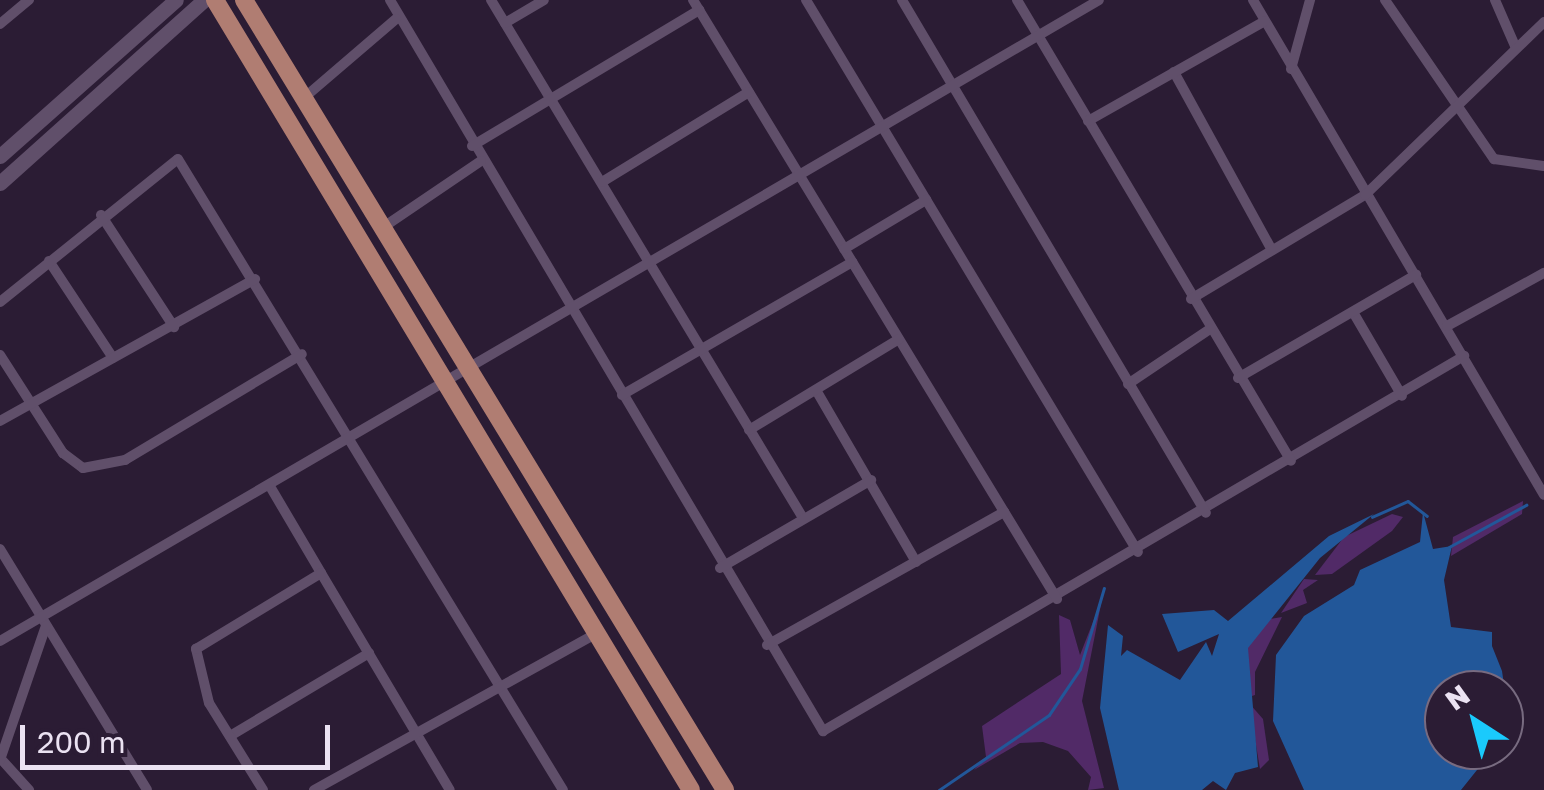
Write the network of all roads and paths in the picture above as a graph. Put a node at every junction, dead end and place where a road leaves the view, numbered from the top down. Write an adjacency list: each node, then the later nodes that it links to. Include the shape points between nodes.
1 (30, 0): 21 (street)
2 (176, 0): 35 (street)
3 (204, 0): 40 (street)
4 (215, 0): 69 (main road)
5 (244, 0): 29 (main road)
6 (390, 0): 18 (street)
7 (491, 0): 22 (street)
8 (544, 0): 22 (street)
9 (806, 0): 33 (street)
10 (902, 0): 27 (street)
11 (1017, 0): 23 (street)
12 (1099, 0): 23 (street)
13 (1253, 0): 19 (street)
14 (1310, 0): 25 (street)
15 (1384, 0): 31 (street)
16 (1495, 0): 24 (street)
17 (696, 5): 28 (street); 30 (street)
18 (396, 19): 29 (street); 34 (street)
19 (1265, 21): 25 (street); 26 (street)
20 (1544, 22): 24 (street)
21 (0, 23)
22 (505, 23): 30 (street)
23 (1038, 35): 27 (street); 32 (street)
24 (1516, 48): 31 (street)
25 (1291, 69): 41 (street)
26 (1174, 72): 32 (street); 46 (street)
27 (956, 89): 33 (street); 68 (street)
28 (749, 92): 38 (street); 39 (street)
29 (304, 97): 44 (main road)
30 (551, 98): 34 (street); 39 (street)
31 (1453, 107): 37 (street, via 1494,159); 41 (street)
32 (1088, 120): 53 (street)
33 (884, 130): 38 (street); 42 (street)
34 (472, 146): 36 (street)
35 (0, 156)
36 (481, 161): 44 (street); 55 (street)
37 (1544, 166)
38 (802, 178): 45 (street); 49 (street)
39 (602, 182): 49 (street)
40 (0, 183)
41 (1365, 195): 46 (street); 51 (street)
42 (926, 200): 45 (street); 85 (street)
43 (101, 215): 47 (street); 52 (street, via 178,159); 58 (street)
44 (385, 226): 66 (main road)
45 (844, 249): 48 (street)
46 (1272, 250): 53 (street)
47 (50, 260): 54 (street); 65 (street)
48 (852, 262): 60 (street); 61 (street)
49 (652, 268): 55 (street); 61 (street)
50 (1544, 273): 57 (street)
51 (1416, 275): 56 (street); 57 (street)
52 (255, 279): 58 (street); 62 (street)
53 (1191, 299): 59 (street)
54 (0, 302)
55 (573, 312): 66 (street); 71 (street)
56 (1353, 312): 67 (street); 72 (street)
57 (1447, 326): 64 (street)
58 (174, 327): 65 (street)
59 (1210, 330): 67 (street); 68 (street)
60 (899, 339): 70 (street); 81 (street)
61 (701, 348): 71 (street); 75 (street)
62 (302, 354): 73 (street, via 98,468 62,453); 76 (street)
63 (0, 356): 73 (street)
64 (1464, 356): 72 (street); 80 (street)
65 (113, 358): 73 (street)
66 (476, 368): 69 (street); 95 (main road)
67 (1238, 378): 77 (street)
68 (1128, 384): 82 (street)
69 (447, 385): 76 (street); 91 (main road)
70 (816, 390): 75 (street); 78 (street)
71 (622, 395): 87 (street)
72 (1402, 396): 77 (street)
73 (32, 404): 74 (street)
74 (0, 421)
75 (749, 430): 83 (street)
76 (354, 442): 79 (street); 97 (street)
77 (1291, 461): 82 (street)
78 (871, 480): 83 (street); 86 (street)
79 (271, 488): 88 (street); 90 (street)
80 (1544, 495)
81 (1004, 512): 86 (street); 89 (street)
82 (1206, 513): 85 (street)
83 (803, 518): 87 (street)
84 (0, 549): 90 (street)
85 (1138, 552): 89 (street)
86 (916, 562): 93 (street)
87 (720, 568): 93 (street)
88 (321, 573): 94 (street); 99 (street, via 196,649 194,668)
89 (1057, 599): 93 (street, via 822,731)
90 (44, 622): 92 (street); 100 (street); 102 (street)
91 (597, 633): 96 (main road); 97 (street)
92 (0, 641)
93 (767, 646)
94 (369, 653): 98 (street); 99 (street)
95 (648, 662): 96 (main road); 108 (main road)
96 (624, 676): 107 (main road)
97 (501, 688): 98 (street); 106 (street)
98 (417, 732): 104 (street); 105 (street)
99 (230, 736): 103 (street)
100 (1, 760): 101 (street)
101 (30, 790)
102 (147, 790)
103 (263, 790)
104 (314, 790)
105 (450, 790)
106 (564, 790)
107 (691, 790)
108 (725, 790)

